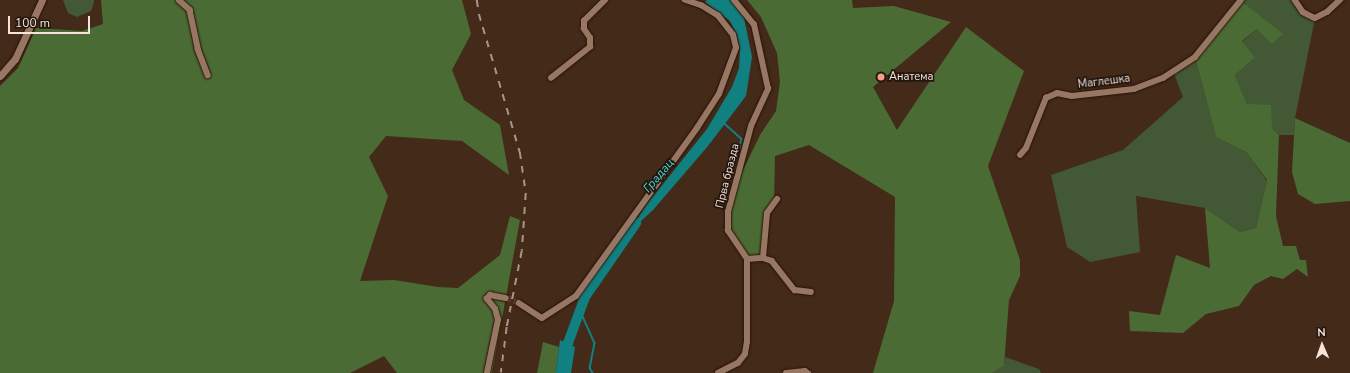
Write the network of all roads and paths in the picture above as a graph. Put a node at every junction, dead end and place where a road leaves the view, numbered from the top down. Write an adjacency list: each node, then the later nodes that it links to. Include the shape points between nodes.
1 (42, 0): 11 (street, via 16,59)
2 (179, 0): 10 (street, via 190,10 198,50)
3 (605, 0): 12 (street, via 584,21 584,29 590,38 590,48)
4 (685, 0): 19 (street, via 702,6 718,16 733,35 736,48 718,94 697,128 576,296 542,318)
5 (734, 0): 16 (street, Прва бразда, via 754,25 768,89 751,126 728,212 728,230)
6 (1241, 0): 13 (street, Маглешка, via 1194,57 1163,78 1134,89 1072,96 1057,93 1046,98 1026,148)
7 (1295, 0): 9 (street, via 1311,18 1321,16)
8 (1344, 0): 9 (street)
9 (1339, 2)
10 (208, 75)
11 (0, 76)
12 (551, 78)
13 (1020, 155)
14 (777, 198): 15 (street, via 767,213)
15 (762, 258): 16 (street); 17 (street, via 772,261 795,290)
16 (747, 259): 21 (street, via 747,342 744,354 738,363)
17 (811, 292)
18 (506, 298): 20 (street, via 490,295 487,299 495,309 498,320)
19 (519, 303)
20 (487, 373)
21 (718, 373)
22 (786, 373): 23 (street)
23 (808, 373)

